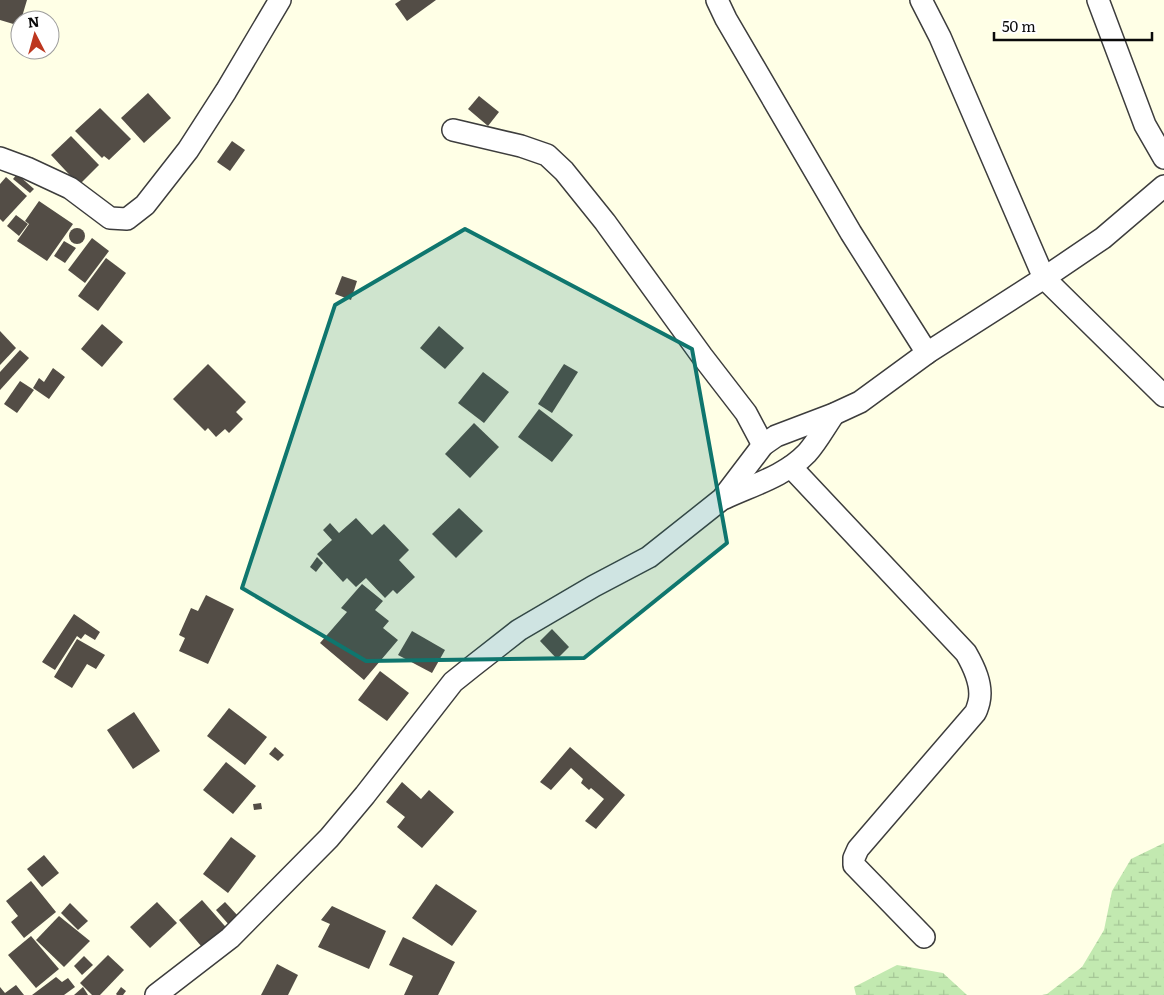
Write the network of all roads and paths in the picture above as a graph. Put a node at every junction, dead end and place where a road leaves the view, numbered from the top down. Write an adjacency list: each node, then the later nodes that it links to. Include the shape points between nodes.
1 (280, 0): 6 (street, via 188,150 144,204 127,219 110,218 70,188)
2 (717, 0): 10 (street, via 852,233)
3 (921, 0): 9 (street)
4 (1098, 0): 7 (street, via 1145,124)
5 (453, 130): 13 (street, via 547,154 564,171 746,413)
6 (0, 158)
7 (1164, 158)
8 (1164, 186): 9 (street, via 1103,238)
9 (1044, 278): 10 (street); 11 (street)
10 (927, 354): 12 (street, via 860,402)
11 (1164, 396)
12 (834, 414): 13 (street, via 776,436); 14 (street, via 808,452)
13 (763, 446): 15 (street)
14 (790, 467): 15 (street); 16 (street, via 966,653 975,669 980,701 975,713 858,849 854,858 854,865)
15 (722, 499): 17 (street, via 649,557 519,630 453,682 329,838 230,938)
16 (924, 937)
17 (156, 995)

